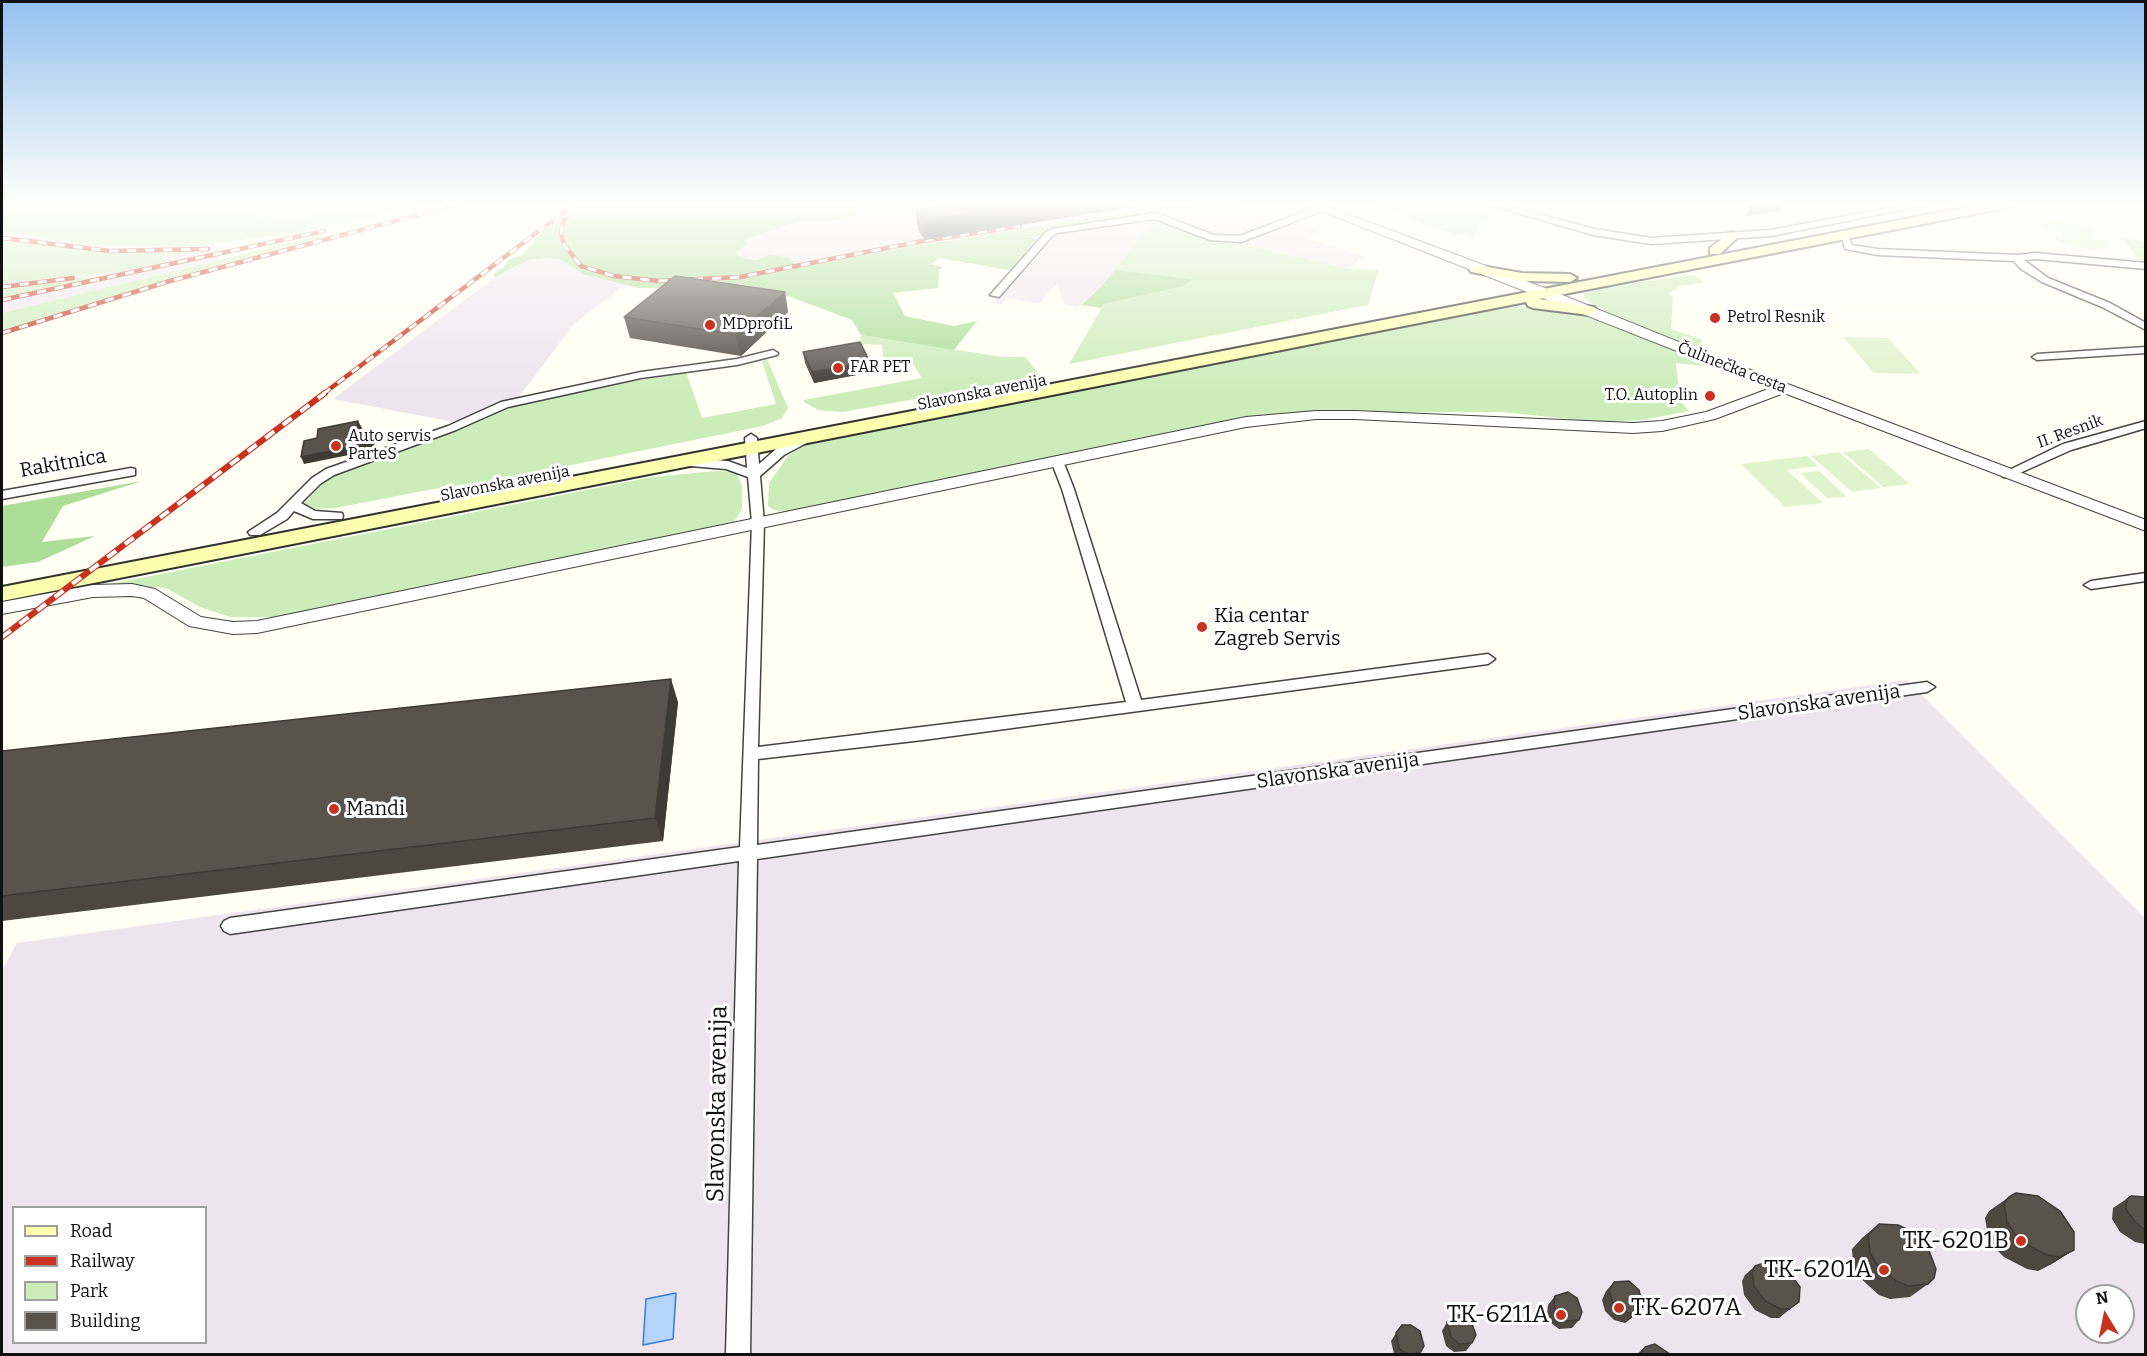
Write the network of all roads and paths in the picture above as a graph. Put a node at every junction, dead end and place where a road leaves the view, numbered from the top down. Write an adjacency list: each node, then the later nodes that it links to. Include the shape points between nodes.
1 (1020, 266): 9 (street)
2 (1469, 266): 6 (street, Čulinečka cesta)
3 (1649, 266): 7 (main road, Slavonska avenija)
4 (1683, 266): 7 (main road, Slavonska avenija)
5 (2023, 266): 12 (street)
6 (1476, 269): 7 (main road); 8 (street, Čulinečka cesta); 10 (main road, via 1493,286)
7 (1582, 282): 8 (main road, Slavonska avenija); 11 (main road, via 1576,295)
8 (1537, 290): 10 (main road, Slavonska avenija); 11 (street, Čulinečka cesta)
9 (995, 295)
10 (1489, 300): 11 (main road); 18 (main road, Slavonska avenija); 19 (main road, Slavonska avenija)
11 (1593, 312): 16 (street, Čulinečka cesta)
12 (2145, 327)
13 (2145, 350): 15 (street)
14 (773, 353): 26 (street, via 641,375 505,404 453,428 344,465 316,481)
15 (2037, 357)
16 (1783, 388): 20 (street, via 1710,416 1662,426 1614,428 1316,415 1258,420); 23 (street, Čulinečka cesta)
17 (2145, 424): 23 (street, II. Resnik, via 2067,447)
18 (813, 437): 19 (main road, Slavonska avenija); 24 (street, Slavonska avenija, via 780,452)
19 (751, 443): 21 (main road, Slavonska avenija); 24 (street, Slavonska avenija); 27 (main road, Slavonska avenija)
20 (1057, 461): 28 (street); 38 (street)
21 (687, 462): 24 (street, Slavonska avenija, via 728,465); 34 (main road, Slavonska avenija)
22 (131, 472): 25 (street, Rakitnica)
23 (2007, 474): 29 (street, Čulinečka cesta)
24 (754, 475): 28 (street, Slavonska avenija)
25 (2, 495)
26 (295, 504): 27 (street, via 302,511); 30 (street)
27 (337, 516): 30 (main road, Slavonska avenija)
28 (758, 523): 35 (street, via 257,627 196,622 148,593 132,590 93,591); 39 (street, Slavonska avenija)
29 (2145, 526)
30 (255, 532): 32 (main road, Slavonska avenija)
31 (2145, 577): 33 (street)
32 (2, 580)
33 (2091, 585)
34 (2, 594)
35 (2, 608)
36 (1488, 659): 38 (street)
37 (1927, 687): 40 (street, Slavonska avenija)
38 (1135, 706): 39 (street)
39 (750, 754): 40 (street, Slavonska avenija)
40 (749, 854): 41 (street, Slavonska avenija); 42 (street, Slavonska avenija)
41 (230, 926)
42 (738, 1354)

